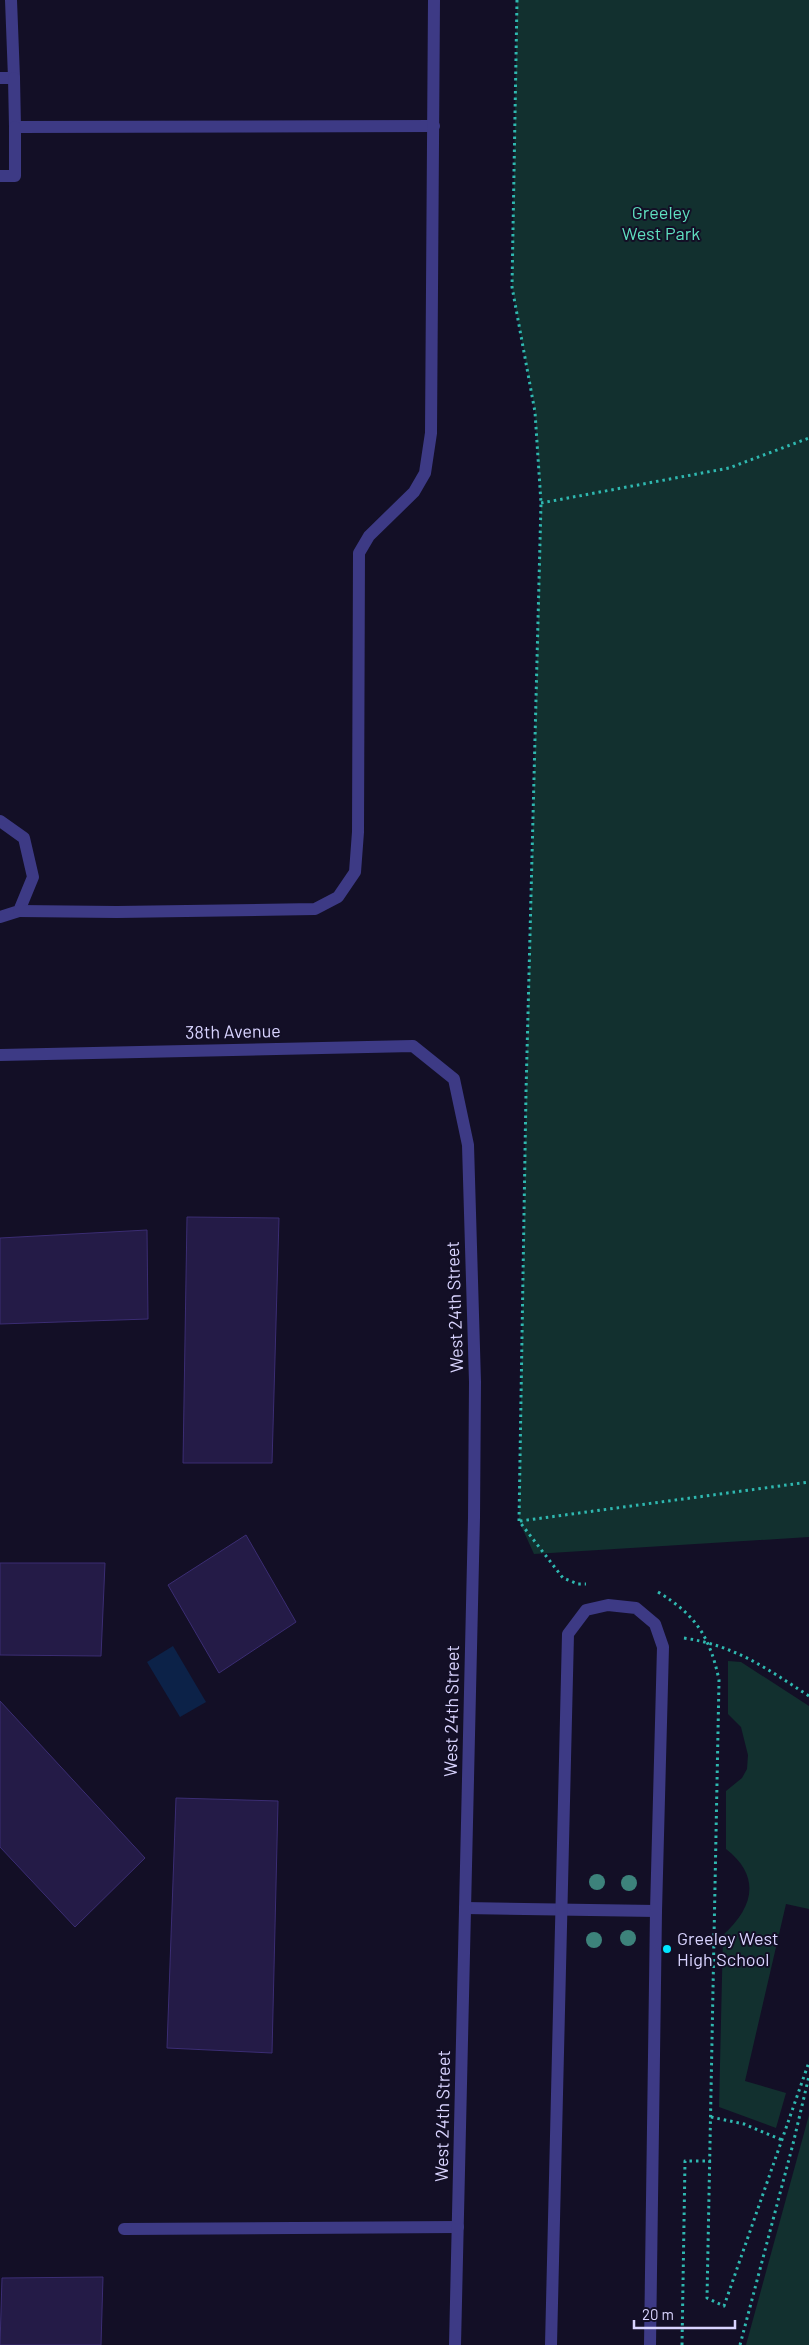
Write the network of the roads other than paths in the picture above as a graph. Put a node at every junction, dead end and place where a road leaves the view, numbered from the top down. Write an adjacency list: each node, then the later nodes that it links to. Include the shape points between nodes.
1 (11, 0): 4 (street)
2 (434, 0): 5 (street)
3 (0, 78): 4 (street)
4 (14, 78): 6 (street)
5 (434, 126): 6 (street); 9 (street, via 431,433 425,473 414,492 369,536 359,553 355,872 338,897 315,909)
6 (15, 127): 7 (street, via 15,176)
7 (0, 176)
8 (0, 821): 9 (street, via 24,838 33,877)
9 (19, 910): 10 (street)
10 (0, 917)
11 (0, 1055): 12 (street, 38th Avenue, via 413,1046)
12 (454, 1079): 13 (street, West 24th Street, via 468,1145 475,1382)
13 (465, 1908): 14 (street); 16 (street, West 24th Street)
14 (560, 1909): 15 (street); 15 (street, via 568,1634 586,1610 608,1605 636,1608 655,1624 663,1647); 19 (street)
15 (656, 1911): 20 (street)
16 (458, 2227): 17 (street); 18 (street, West 24th Street)
17 (124, 2229)
18 (455, 2345)
19 (551, 2345)
20 (650, 2345)

